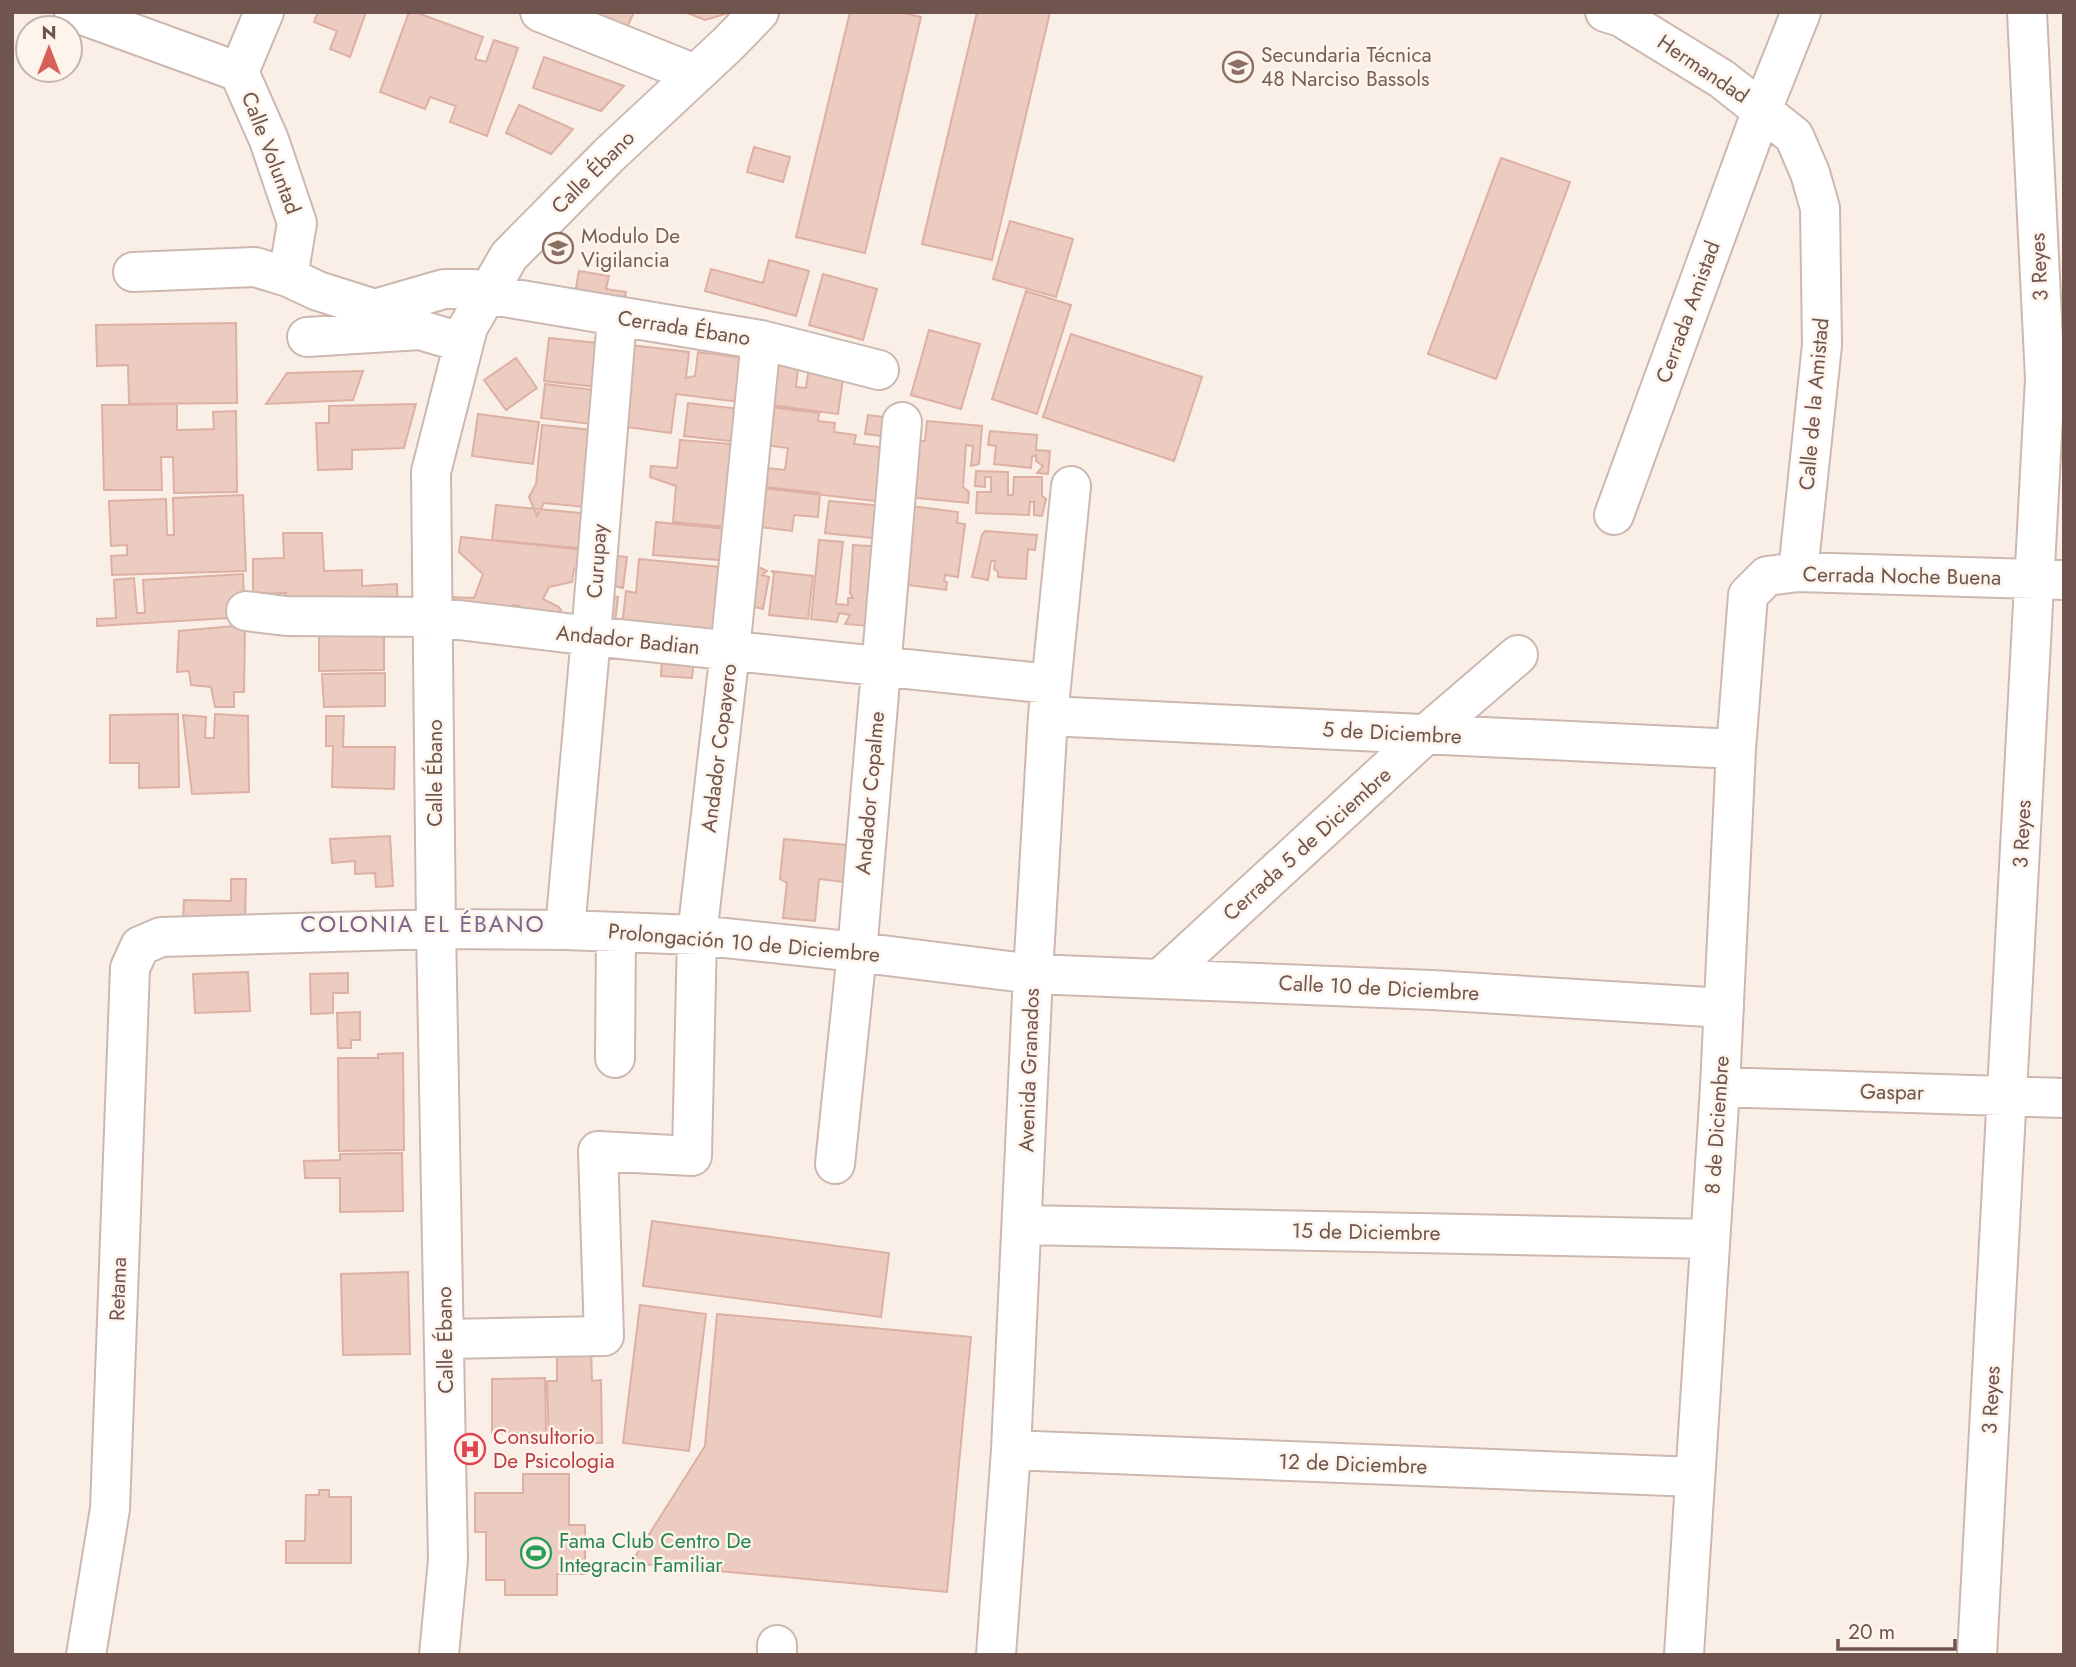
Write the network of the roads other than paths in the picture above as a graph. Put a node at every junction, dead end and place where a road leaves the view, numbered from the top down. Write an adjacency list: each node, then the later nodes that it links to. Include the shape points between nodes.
1 (74, 12): 8 (street)
2 (264, 12): 8 (street)
3 (540, 12): 9 (street)
4 (759, 12): 9 (street, Calle Ébano)
5 (1605, 12): 10 (street, Hermandad, via 1684,53)
6 (1801, 12): 10 (street)
7 (2027, 12): 24 (street, 3 Reyes, via 2045,379)
8 (239, 72): 13 (street, Calle Voluntad, via 269,140 297,223)
9 (695, 74): 14 (street, Calle Ébano, via 509,256)
10 (1762, 110): 22 (street, Cerrada Amistad); 23 (street, Calle de la Amistad, via 1794,136 1820,208 1822,345)
11 (413, 268): 14 (street, via 445,272)
12 (133, 272): 13 (street, via 255,267)
13 (288, 277): 14 (street, via 375,309 444,289)
14 (488, 293): 15 (street, Cerrada Ébano); 18 (street, Calle Ébano)
15 (617, 318): 17 (street, Cerrada Ébano); 28 (street, Curupay)
16 (307, 337): 18 (street, via 420,330)
17 (761, 340): 19 (street, Cerrada Ébano); 29 (street, Andador Copayero)
18 (464, 343): 27 (street, Calle Ébano, via 431,472)
19 (880, 370)
20 (902, 422): 31 (street, Andador Copalme)
21 (1071, 486): 32 (street, Avenida Granados)
22 (1614, 515)
23 (1798, 572): 24 (street, Cerrada Noche Buena); 25 (street, Cerrada Noche Buena, via 1767,576)
24 (2049, 580): 46 (street, 3 Reyes)
25 (1748, 595): 34 (street, 8 de Diciembre)
26 (246, 611): 27 (street, Andador Badian, via 286,616)
27 (434, 617): 28 (street, Andador Badian); 35 (street, Calle Ébano)
28 (592, 636): 29 (street, Andador Badian); 36 (street, Curupay)
29 (730, 651): 31 (street, Andador Badian); 38 (street, Andador Copayero)
30 (1518, 654): 33 (street, Cerrada 5 de Diciembre)
31 (881, 667): 32 (street, Andador Badian); 40 (street, Andador Copalme)
32 (1049, 700): 33 (street, 5 de Diciembre); 41 (street, Avenida Granados)
33 (1426, 735): 34 (street, 5 de Diciembre); 42 (street, Cerrada 5 de Diciembre)
34 (1736, 749): 43 (street, 8 de Diciembre)
35 (436, 929): 36 (street, Prolongación 10 de Diciembre); 39 (street, Prolongación 10 de Diciembre); 51 (street, Calle Ébano)
36 (565, 930): 37 (street, Prolongación 10 de Diciembre)
37 (616, 932): 38 (street, Prolongación 10 de Diciembre); 44 (street)
38 (697, 935): 40 (street, Prolongación 10 de Diciembre); 51 (street, Andador Copayero, via 692,1156 598,1151 604,1336)
39 (161, 937): 54 (street, Retama, via 140,946 130,968 110,1509)
40 (857, 951): 41 (street, Prolongación 10 de Diciembre); 48 (street, Andador Copalme)
41 (1033, 974): 42 (street, Calle 10 de Diciembre); 49 (street, Avenida Granados)
42 (1160, 979): 43 (street, Calle 10 de Diciembre)
43 (1724, 1008): 45 (street, 8 de Diciembre)
44 (615, 1058)
45 (1720, 1087): 46 (street, Gaspar); 50 (street, 8 de Diciembre)
46 (2008, 1095): 47 (street, Gaspar); 58 (street, 3 Reyes)
47 (2064, 1098)
48 (835, 1164)
49 (1023, 1225): 50 (street, 15 de Diciembre); 52 (street, Avenida Granados)
50 (1710, 1239): 53 (street, 8 de Diciembre)
51 (445, 1339): 55 (street, Calle Ébano, via 448,1560)
52 (1011, 1450): 53 (street, 12 de Diciembre); 56 (street, Avenida Granados)
53 (1695, 1477): 57 (street, 8 de Diciembre)
54 (86, 1655)
55 (439, 1655)
56 (996, 1655)
57 (1684, 1655)
58 (1977, 1655)

